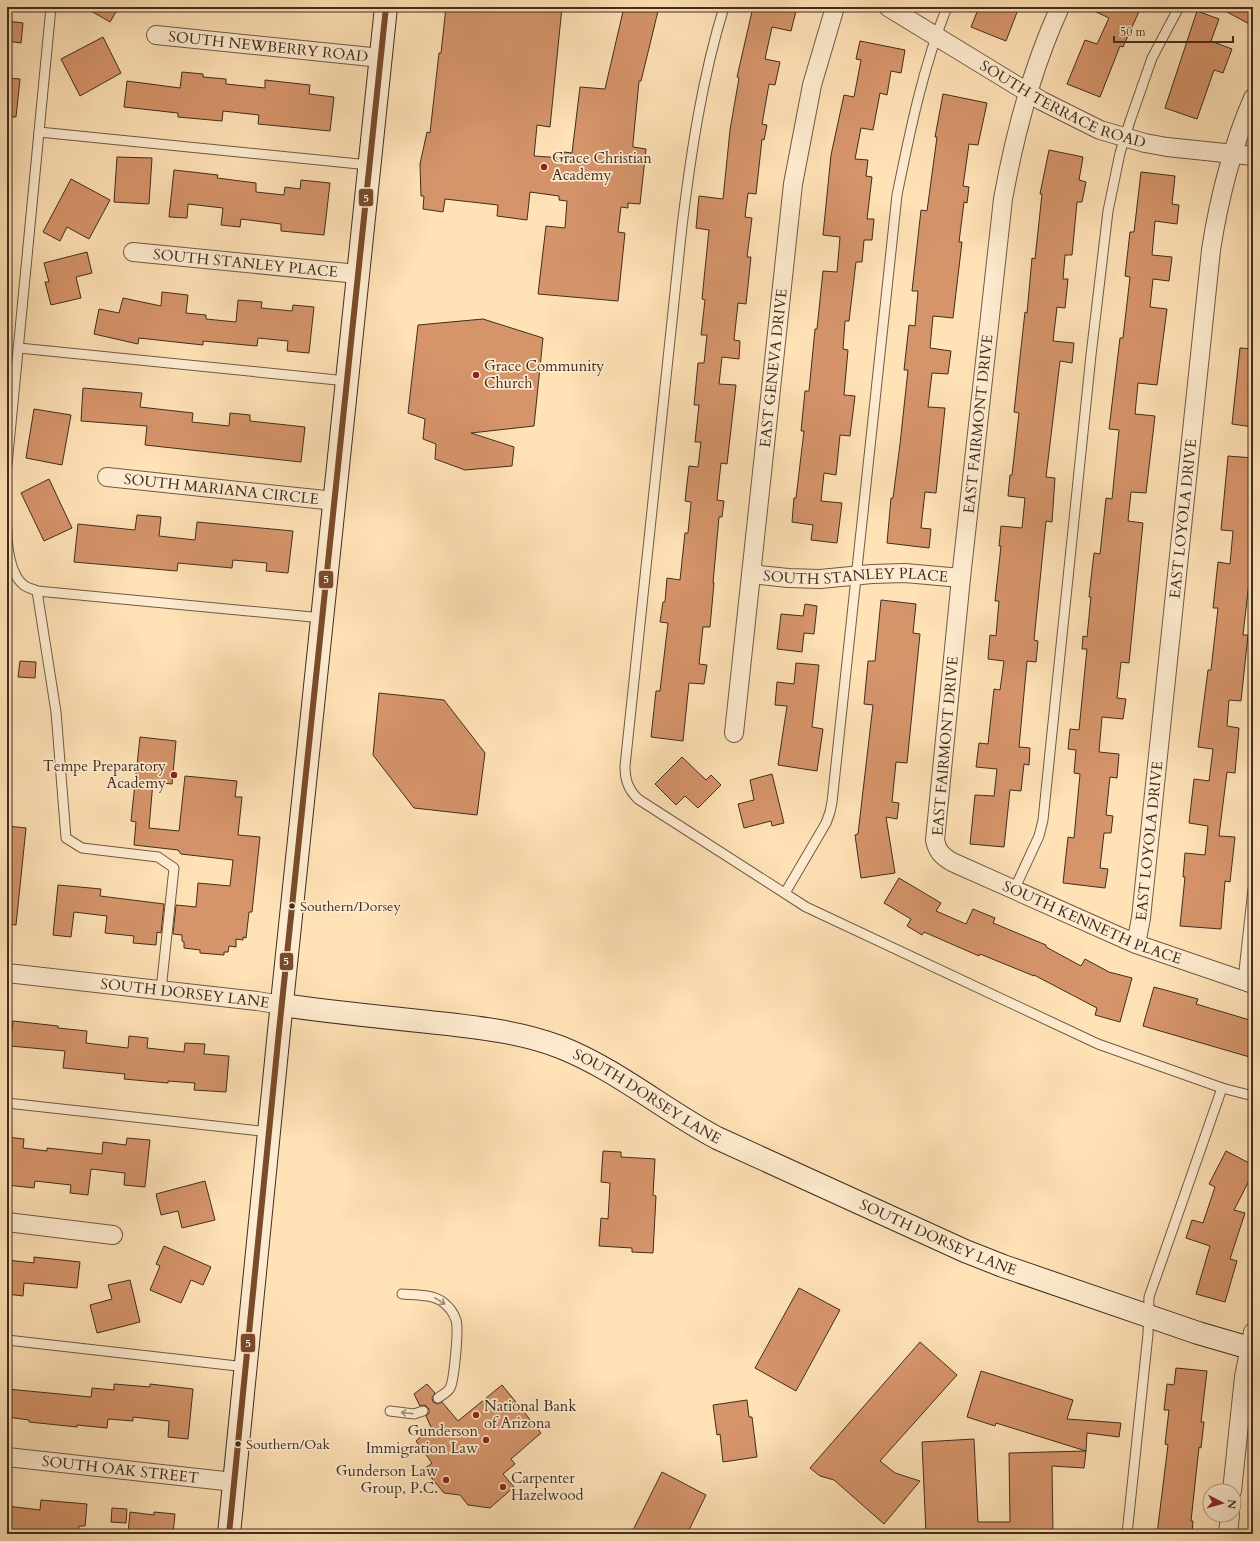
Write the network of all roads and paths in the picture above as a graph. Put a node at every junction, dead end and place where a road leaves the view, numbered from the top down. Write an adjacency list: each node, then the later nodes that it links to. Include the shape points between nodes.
1 (51, 7): 14 (lane)
2 (386, 7): 11 (main road)
3 (724, 7): 36 (lane, via 705,80 682,226 625,775 627,785 638,799)
4 (835, 7): 27 (street, EAST GENEVA DRIVE, via 812,85 793,184)
5 (888, 7): 10 (street, SOUTH TERRACE ROAD)
6 (947, 7): 10 (lane)
7 (1060, 7): 12 (street, EAST FAIRMONT DRIVE)
8 (1179, 7): 15 (lane, via 1152,58)
9 (156, 35): 11 (street, SOUTH NEWBERRY ROAD)
10 (935, 36): 12 (street, SOUTH TERRACE ROAD); 28 (lane, via 911,125 897,195)
11 (381, 58): 18 (main road)
12 (1028, 93): 15 (street, SOUTH TERRACE ROAD, via 1087,124); 29 (street, EAST FAIRMONT DRIVE, via 1003,199)
13 (1253, 98): 16 (street, EAST LOYOLA DRIVE)
14 (39, 132): 18 (lane); 21 (lane)
15 (1124, 137): 16 (street, SOUTH TERRACE ROAD, via 1167,147); 35 (lane, via 1107,219 1043,820)
16 (1232, 154): 17 (street, SOUTH TERRACE ROAD); 37 (street, EAST LOYOLA DRIVE, via 1219,203 1211,250 1141,918)
17 (1253, 156)
18 (370, 165): 20 (main road)
19 (133, 252): 20 (street, SOUTH STANLEY PLACE)
20 (358, 274): 22 (main road)
21 (19, 348): 22 (lane); 23 (lane)
22 (347, 381): 25 (main road)
23 (7, 465)
24 (107, 477): 25 (street, SOUTH MARIANA CIRCLE)
25 (335, 501): 31 (main road)
26 (7, 530): 30 (lane, via 7,546 14,573 24,586)
27 (751, 574): 28 (street, SOUTH STANLEY PLACE, via 803,578); 32 (street, EAST GENEVA DRIVE)
28 (856, 576): 29 (street, SOUTH STANLEY PLACE, via 905,572); 36 (lane, via 830,812)
29 (961, 578): 33 (street, EAST FAIRMONT DRIVE, via 935,829)
30 (37, 591): 31 (lane); 40 (lane, via 56,712 66,838 82,848 158,857 174,868)
31 (323, 618): 41 (main road)
32 (734, 733)
33 (937, 849): 35 (street, SOUTH KENNETH PLACE, via 943,857 952,862)
34 (1253, 889): 39 (lane)
35 (1014, 890): 37 (street, SOUTH KENNETH PLACE)
36 (785, 893): 42 (lane, via 806,907 1098,1044)
37 (1136, 944): 39 (street, SOUTH KENNETH PLACE)
38 (7, 973): 40 (street, SOUTH DORSEY LANE)
39 (1248, 982)
40 (161, 990): 41 (street, SOUTH DORSEY LANE)
41 (282, 1005): 45 (main road); 49 (main road, SOUTH DORSEY LANE, via 480,1028 551,1044 595,1064 717,1138 938,1239 1003,1266)
42 (1222, 1088): 43 (lane); 49 (lane, via 1149,1297)
43 (1253, 1096)
44 (7, 1103): 45 (lane)
45 (269, 1132): 52 (main road)
46 (7, 1222): 47 (street)
47 (113, 1235)
48 (402, 1294): 53 (lane, one-way to 53, via 438,1299 456,1318 458,1330 452,1380 449,1389)
49 (1148, 1316): 51 (main road, SOUTH DORSEY LANE, via 1198,1333); 61 (lane)
50 (7, 1340): 52 (lane)
51 (1252, 1343): 58 (street, via 1244,1377)
52 (246, 1367): 57 (main road)
53 (438, 1398)
54 (390, 1411): 55 (lane, one-way to 54, via 414,1414)
55 (423, 1411)
56 (7, 1457): 57 (street, SOUTH OAK STREET)
57 (234, 1482): 60 (main road)
58 (1233, 1483)
59 (1229, 1523): 62 (street)
60 (229, 1534)
61 (1127, 1534)
62 (1228, 1534)

